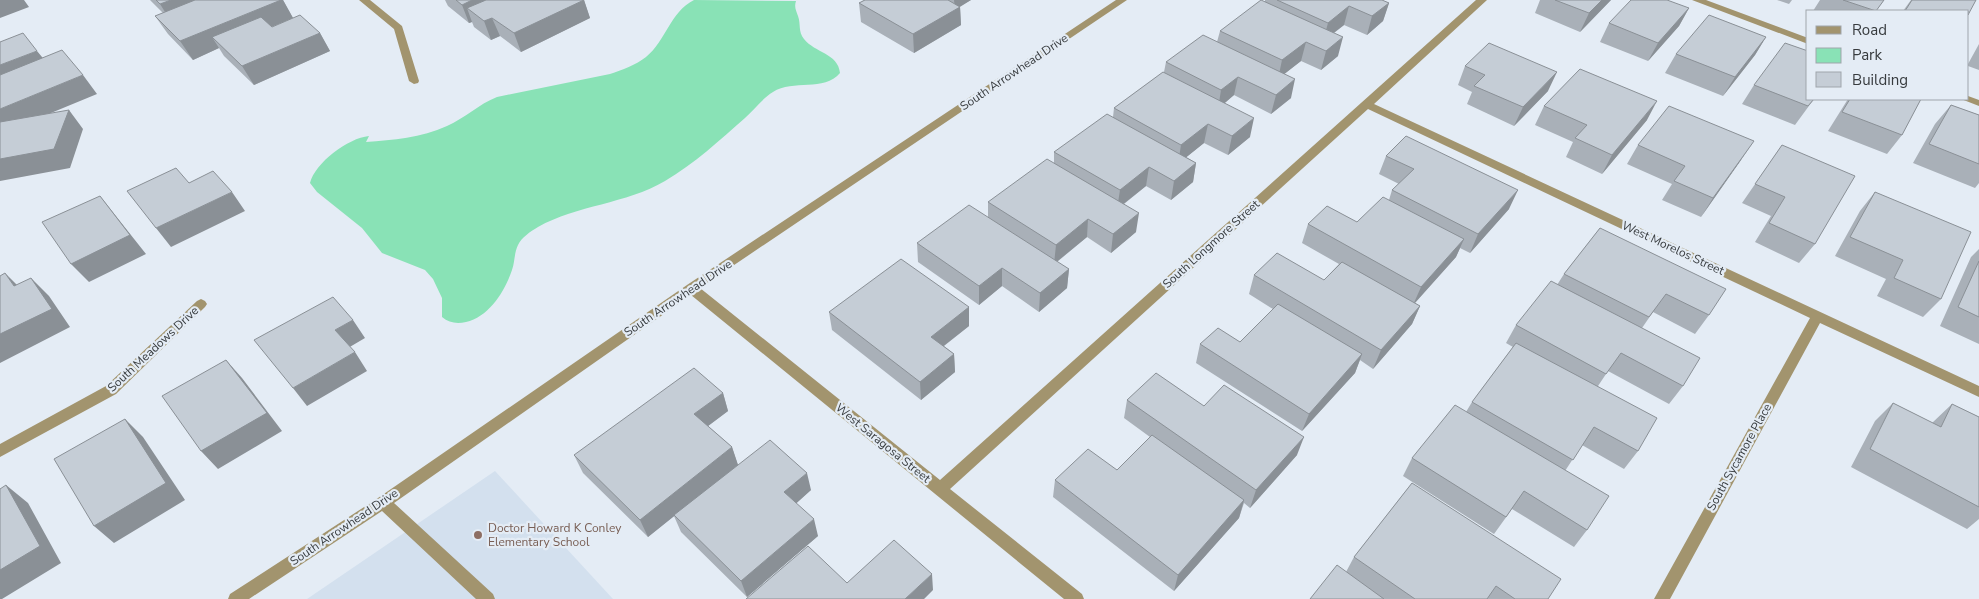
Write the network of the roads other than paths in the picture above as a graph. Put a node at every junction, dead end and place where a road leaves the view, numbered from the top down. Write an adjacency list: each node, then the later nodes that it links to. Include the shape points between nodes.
1 (364, 0): 6 (street, via 399,28)
2 (1122, 0): 8 (street, South Arrowhead Drive)
3 (1482, 0): 7 (street, South Longmore Street)
4 (1696, 0): 5 (street)
5 (1806, 40)
6 (414, 81)
7 (1366, 104): 10 (street, West Morelos Street); 13 (street, South Longmore Street)
8 (691, 288): 13 (street, West Saragosa Street); 14 (street, South Arrowhead Drive)
9 (202, 304): 12 (street, South Meadows Drive, via 111,390)
10 (1817, 316): 11 (street, West Morelos Street); 18 (street, South Sycamore Place)
11 (1979, 392)
12 (0, 451)
13 (940, 489): 17 (street, West Saragosa Street)
14 (383, 502): 15 (street, South Arrowhead Drive); 16 (street)
15 (236, 599)
16 (486, 599)
17 (1076, 599)
18 (1662, 599)

